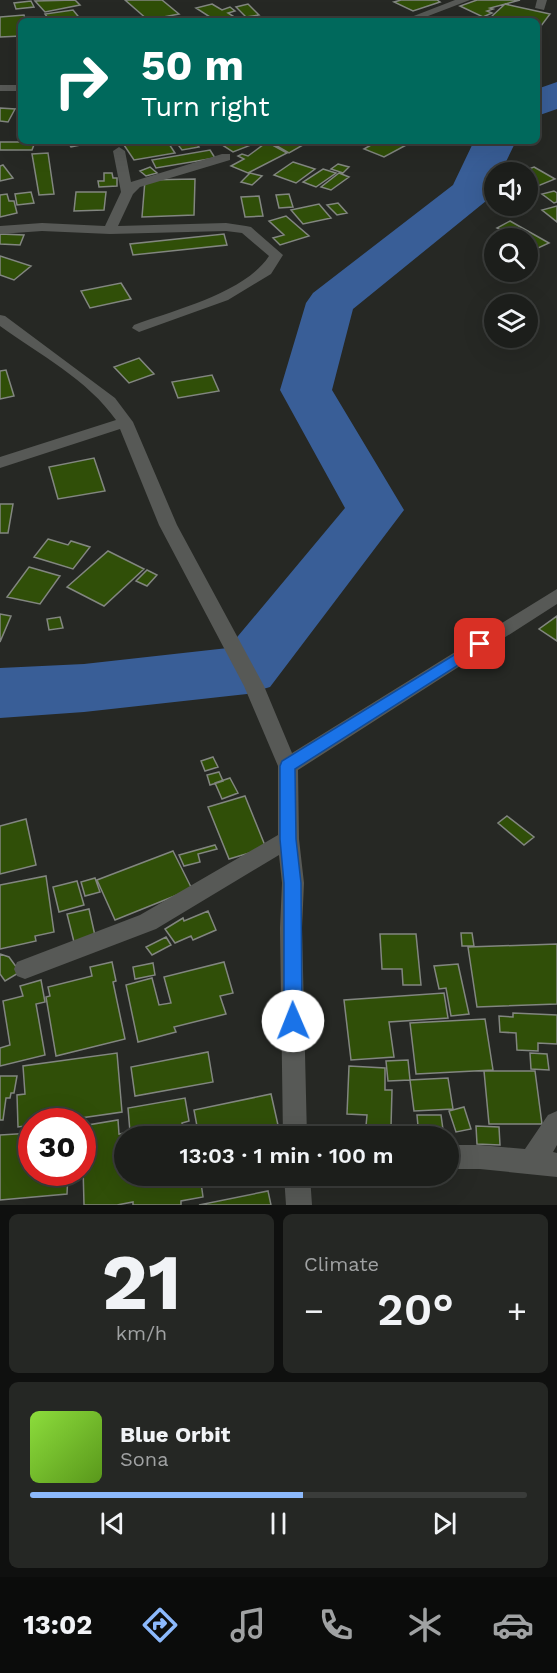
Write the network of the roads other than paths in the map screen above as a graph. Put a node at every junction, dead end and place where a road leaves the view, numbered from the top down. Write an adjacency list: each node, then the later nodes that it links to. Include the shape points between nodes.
1 (465, 0): 2 (street)
2 (414, 18)
3 (0, 88): 4 (street)
4 (18, 88)
5 (119, 151): 7 (street)
6 (226, 157): 7 (street, via 147,178)
7 (127, 192): 9 (street)
8 (0, 230): 9 (street)
9 (110, 230): 11 (street, via 246,230 276,255 266,271 222,297)
10 (0, 319): 12 (street, via 86,381 110,401)
11 (139, 328)
12 (125, 422): 13 (street); 15 (street, via 168,525 254,686)
13 (0, 462)
14 (557, 596): 15 (street)
15 (288, 766): 16 (street)
16 (288, 839): 17 (street, via 148,922); 19 (street)
17 (25, 969)
18 (557, 1123): 21 (street)
19 (295, 1126)
20 (459, 1157): 21 (street)
21 (531, 1163): 22 (street)
22 (557, 1165)
23 (298, 1186): 24 (street)
24 (299, 1205)

